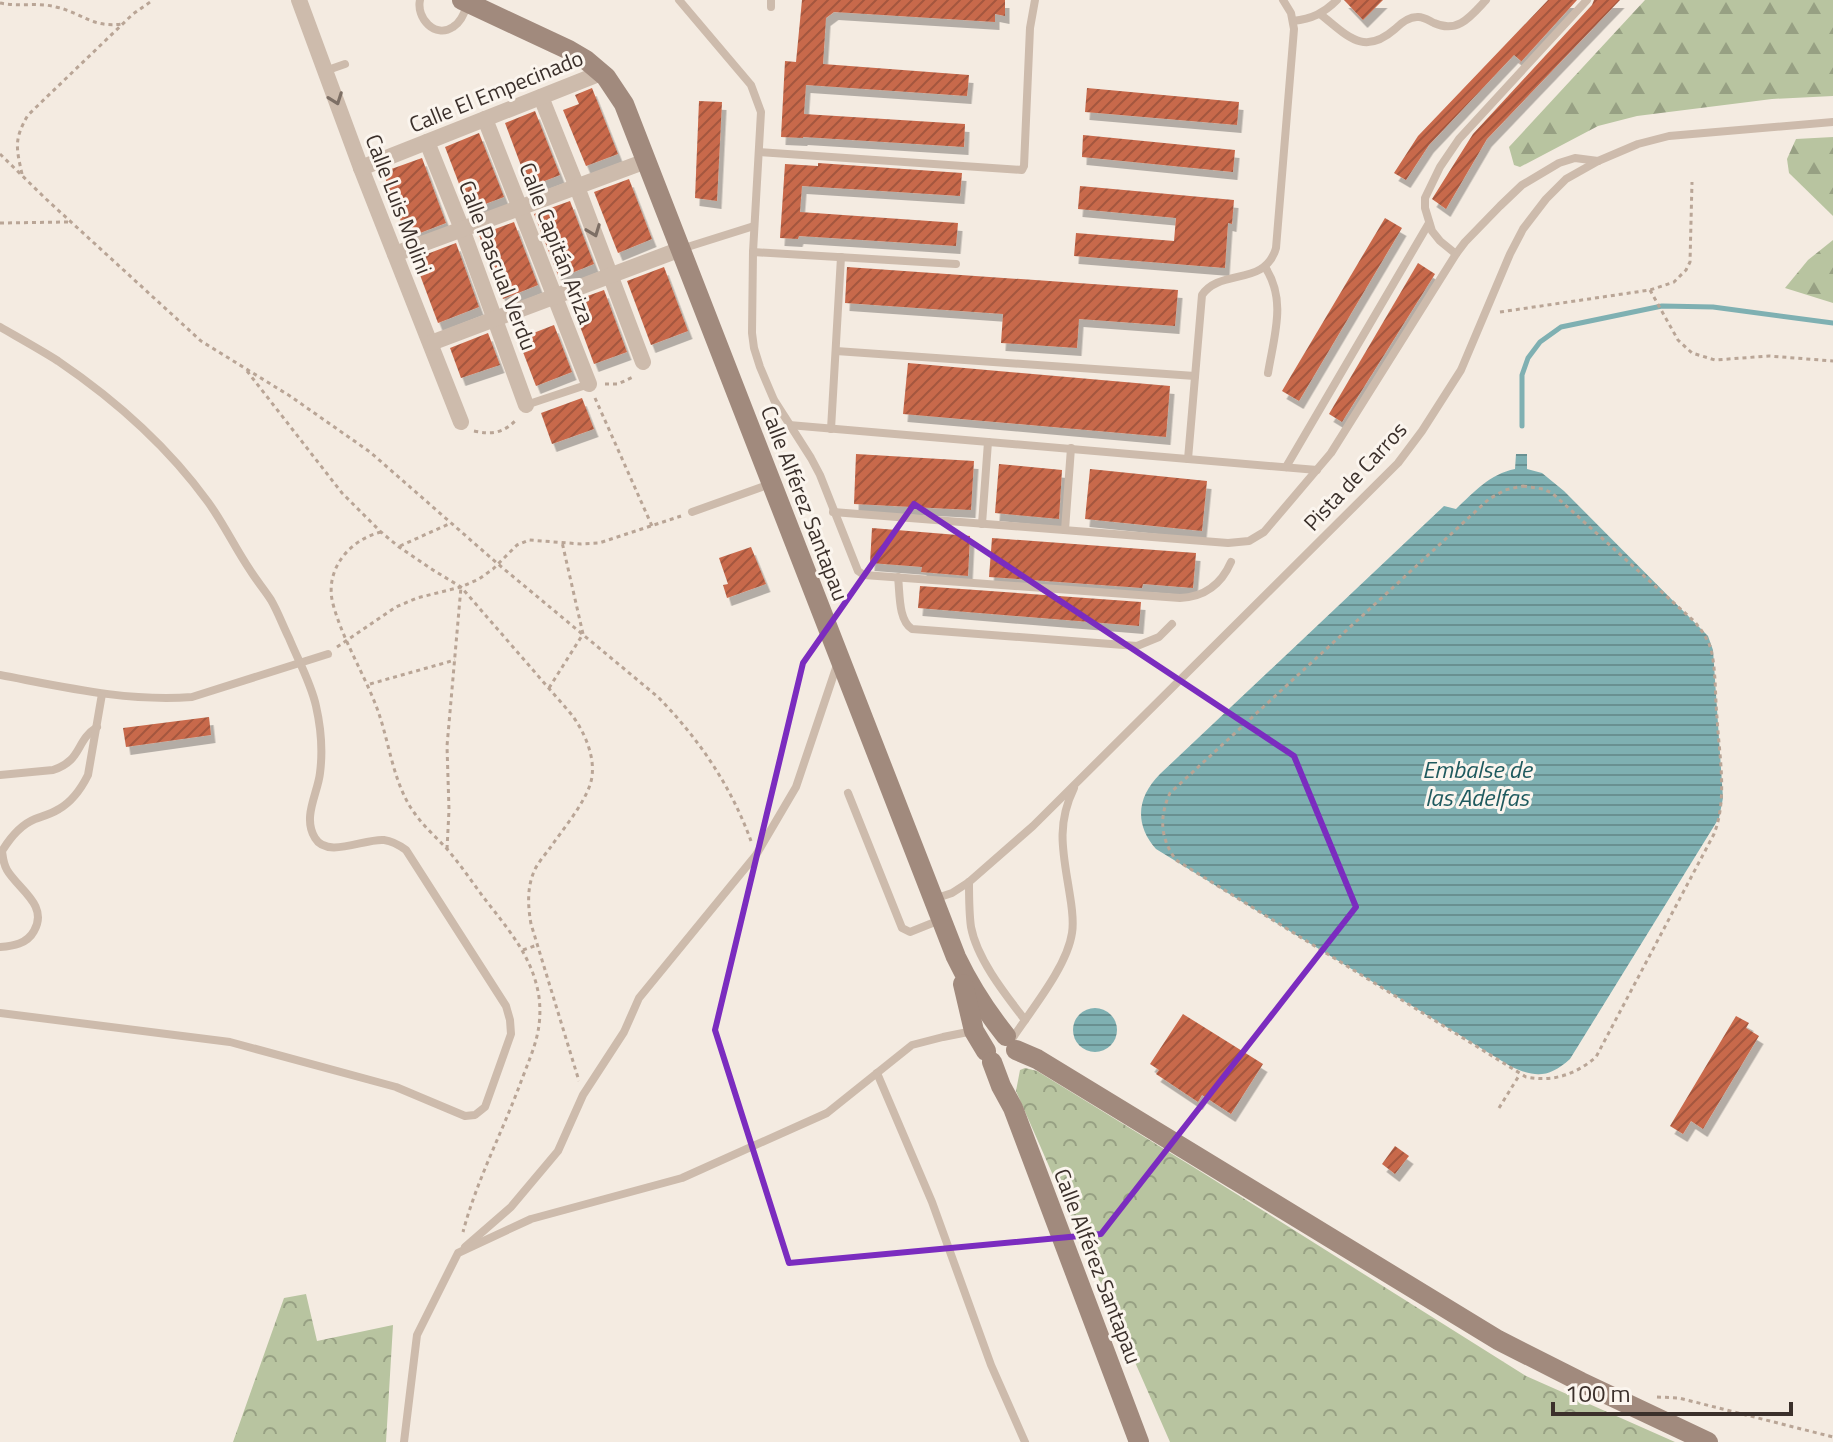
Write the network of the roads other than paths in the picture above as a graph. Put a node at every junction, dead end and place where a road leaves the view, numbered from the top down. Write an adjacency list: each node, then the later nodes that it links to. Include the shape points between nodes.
1 (299, 0): 13 (street, Calle Luis Molini)
2 (420, 0): 9 (lane, via 421,17 439,31 462,19)
3 (679, 0): 19 (lane, via 751,85 761,112)
4 (1035, 0): 19 (lane, via 1022,170)
5 (1283, 0): 11 (lane)
6 (1337, 0): 10 (lane)
7 (1486, 0): 10 (lane, via 1456,26 1414,17 1367,43 1354,40)
8 (1587, 0): 25 (lane, via 1449,152 1425,198)
9 (467, 1): 14 (main road, Calle Alférez Santapau, via 569,50)
10 (1320, 14): 11 (lane)
11 (1293, 21): 34 (lane, via 1276,248)
12 (345, 64): 13 (lane)
13 (325, 71): 22 (street, Calle Luis Molini, one-way to 22)
14 (601, 73): 15 (street, Calle El Empecinado); 20 (main road, Calle Alférez Santapau, via 624,104)
15 (541, 97): 16 (street, Calle El Empecinado); 23 (street)
16 (485, 119): 18 (street, Calle El Empecinado); 24 (street, Calle Capitán Ariza)
17 (1833, 122): 21 (lane, Pista de Carros, via 1669,136)
18 (427, 142): 22 (street, Calle El Empecinado); 27 (street, Calle Pascual Verdu)
19 (759, 152): 26 (lane)
20 (646, 161): 23 (street); 28 (main road, Calle Alférez Santapau)
21 (1598, 161): 31 (lane, via 1575,158 1559,163 1522,185); 69 (lane, Pista de Carros, via 1566,179 1523,229 1461,370 1398,463)
22 (361, 168): 30 (street, Calle Luis Molini)
23 (577, 187): 24 (street); 35 (street, one-way to 35)
24 (520, 207): 27 (street); 36 (street, Calle Capitán Ariza)
25 (1429, 223): 31 (lane); 52 (lane)
26 (754, 226): 28 (lane); 29 (lane)
27 (462, 229): 30 (street); 37 (street, Calle Pascual Verdu)
28 (681, 249): 35 (street); 54 (main road, Calle Alférez Santapau)
29 (753, 252): 32 (lane); 47 (lane, via 754,348)
30 (395, 254): 39 (street, Calle Luis Molini)
31 (1456, 254): 53 (lane)
32 (841, 257): 33 (lane); 40 (lane)
33 (956, 264)
34 (1265, 267): 42 (lane, via 1278,305); 43 (lane, via 1205,290)
35 (611, 275): 36 (street); 41 (street)
36 (554, 297): 37 (street); 44 (street, Calle Capitán Ariza)
37 (494, 319): 39 (street); 45 (street, Calle Pascual Verdu)
38 (0, 327): 64 (lane, via 105,396 175,462 207,501 271,601)
39 (431, 343): 46 (street, Calle Luis Molini)
40 (836, 351): 43 (lane); 48 (lane)
41 (643, 362)
42 (1268, 373)
43 (1195, 376): 51 (lane)
44 (589, 384): 45 (lane)
45 (526, 405)
46 (461, 422)
47 (789, 425): 48 (lane); 56 (lane, via 815,466)
48 (831, 429): 49 (lane)
49 (988, 442): 50 (lane); 57 (lane)
50 (1071, 448): 51 (lane); 58 (lane)
51 (1188, 459): 52 (lane)
52 (1286, 467): 53 (lane)
53 (1317, 470): 58 (lane, via 1264,532 1249,541)
54 (772, 483): 55 (lane); 63 (main road, Calle Alférez Santapau)
55 (692, 512)
56 (833, 512): 57 (lane); 60 (lane, via 858,571)
57 (982, 524): 58 (lane)
58 (1065, 530)
59 (1231, 562): 60 (lane, via 1222,579 1190,598)
60 (898, 577): 61 (lane, via 903,615 912,629 1137,646 1159,637)
61 (1172, 624)
62 (328, 654): 64 (lane)
63 (839, 658): 73 (main road, Calle Alférez Santapau); 81 (lane, via 796,787 756,855 639,998 624,1032 583,1095 558,1151 511,1207)
64 (300, 663): 66 (lane, via 192,697); 76 (lane, via 315,699 321,734 320,776 310,814 314,837 331,847 380,839 406,850 506,1006 511,1034 485,1107 475,1115 460,1115 396,1087 230,1042)
65 (0, 675): 66 (lane)
66 (102, 694): 67 (lane)
67 (97, 727): 68 (lane, via 62,767); 71 (lane, via 88,775 76,795 23,826)
68 (0, 775)
69 (1077, 783): 72 (lane, Pista de Carros); 77 (lane, via 1064,812 1061,837 1073,916 1070,943)
70 (848, 793): 73 (lane, Pista de Carros, via 902,928 910,932)
71 (1, 850): 74 (lane, via 8,871 33,901 38,920 29,938)
72 (969, 882): 73 (lane, Pista de Carros); 77 (lane, via 971,927 978,949)
73 (937, 910): 75 (main road, Calle Alférez Santapau)
74 (0, 947)
75 (956, 957): 78 (main road, Calle Alférez Santapau); 79 (main road, Calle Alférez Santapau)
76 (0, 1013)
77 (1025, 1020): 79 (lane)
78 (974, 1031): 79 (main road, Calle Alférez Santapau); 80 (lane, via 912,1045)
79 (1004, 1050): 84 (main road, Calle Alférez Santapau, via 1001,1086); 85 (main road, via 1051,1067 1498,1340)
80 (877, 1073): 81 (lane, via 827,1113 682,1178 531,1219); 83 (lane)
81 (458, 1253): 82 (lane, via 417,1335)
82 (404, 1442)
83 (1025, 1442)
84 (1139, 1442)
85 (1708, 1442)

